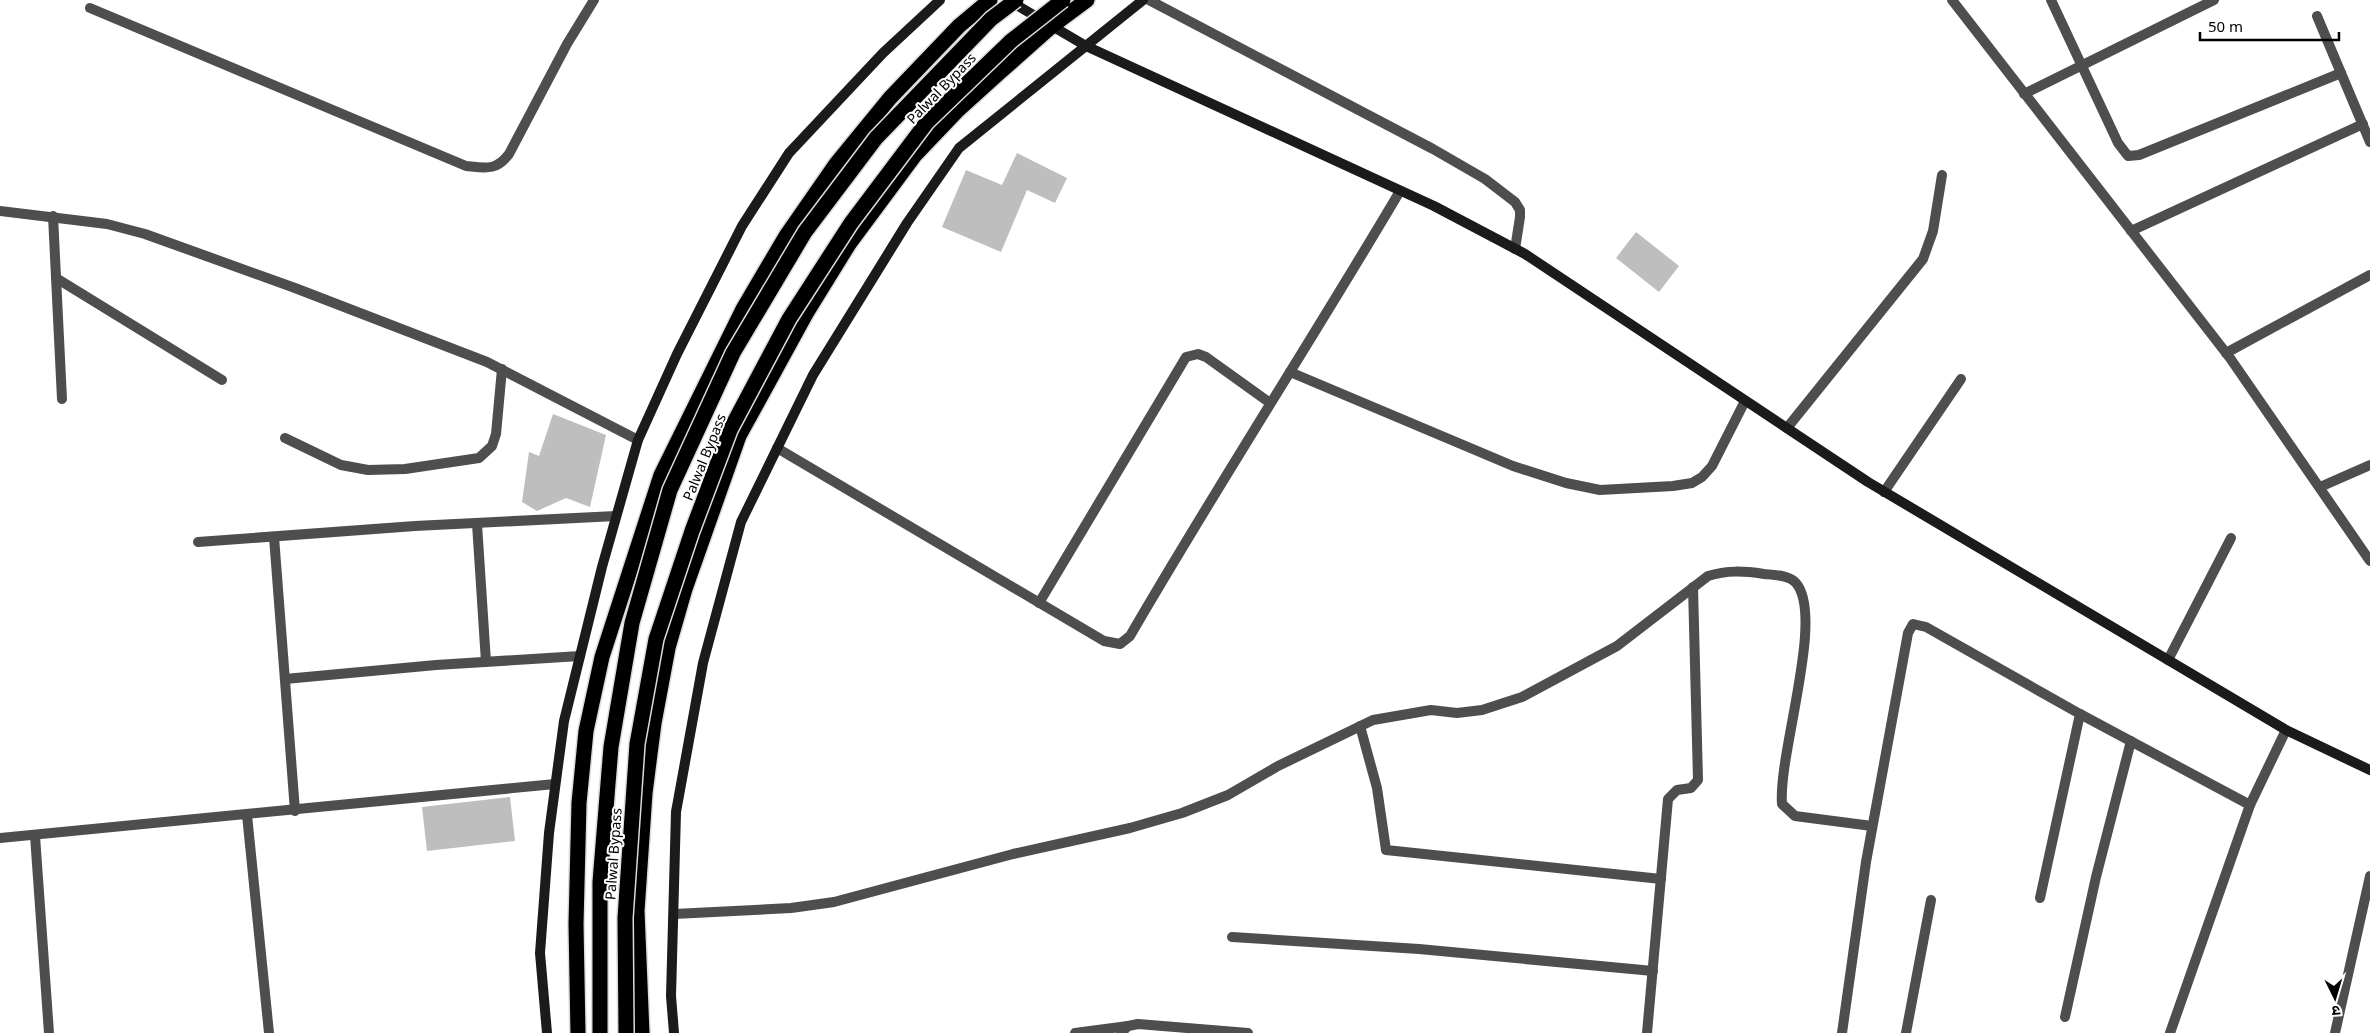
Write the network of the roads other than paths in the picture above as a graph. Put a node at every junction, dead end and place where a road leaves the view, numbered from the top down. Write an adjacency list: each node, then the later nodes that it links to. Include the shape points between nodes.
1 (594, 0): 13 (street, via 509,154 502,164 493,168 466,166)
2 (940, 0): 40 (street, via 883,53 789,153 742,226 677,354)
3 (990, 0): 81 (highway, via 959,26 890,98 836,164 792,228 744,309 661,475 602,657 586,731 579,802)
4 (1007, 0): 15 (street)
5 (1016, 0): 82 (highway, Palwal Bypass, bridge, via 991,19 876,138 805,232 732,353 670,490 632,623 611,747 600,882)
6 (1063, 0): 83 (highway, Palwal Bypass, bridge, via 1012,41 927,122 851,223 789,319 730,430 656,639 639,735 625,918)
7 (1087, 0): 15 (highway)
8 (1143, 0): 16 (street)
9 (1149, 0): 27 (street, via 1485,179 1515,202 1520,210)
10 (1952, 0): 19 (street)
11 (2051, 0): 17 (street)
12 (2214, 0): 17 (street)
13 (90, 8)
14 (2317, 16): 18 (street)
15 (1052, 26): 16 (street); 84 (highway, via 957,111 915,155 849,244 807,312 739,436 685,589 668,648 654,724 645,793 637,911)
16 (1086, 46): 23 (street); 41 (street, via 959,148 907,222 814,375)
17 (2081, 64): 18 (street, via 2118,143 2128,156); 19 (street)
18 (2341, 73): 20 (street)
19 (2024, 94): 26 (street)
20 (2362, 124): 21 (street); 26 (street)
21 (2370, 142)
22 (1942, 175): 38 (street, via 1934,231 1923,260)
23 (1400, 191): 27 (street); 32 (street)
24 (0, 210): 25 (street)
25 (53, 216): 29 (street); 31 (street, via 107,224 145,234 295,288)
26 (2131, 231): 30 (street)
27 (1515, 249): 36 (street)
28 (2370, 275): 30 (street)
29 (56, 278): 34 (street); 35 (street)
30 (2226, 353): 43 (street)
31 (502, 369): 39 (street, via 496,434 492,446 479,458 405,470 368,470 341,465); 40 (street)
32 (1290, 372): 36 (street, via 1513,466 1600,490 1673,486 1692,483 1702,477 1712,466); 37 (street)
33 (1961, 379): 44 (street)
34 (222, 380)
35 (62, 399)
36 (1745, 400): 38 (street)
37 (1270, 403): 52 (street, via 1125,641 1120,644 1104,641); 52 (street, via 1206,357 1198,354 1186,357)
38 (1787, 428): 44 (street)
39 (285, 438)
40 (638, 440): 45 (street)
41 (777, 448): 52 (street); 73 (street, via 741,522 703,663 676,812)
42 (2370, 465): 43 (street)
43 (2320, 487): 50 (street)
44 (1884, 492): 54 (street)
45 (616, 516): 46 (street); 53 (street)
46 (477, 524): 47 (street); 55 (street)
47 (274, 537): 49 (street); 56 (street)
48 (2231, 538): 54 (street)
49 (198, 542)
50 (2370, 560)
51 (1693, 587): 58 (street, via 1617,646 1522,697 1482,710 1406,713); 66 (street, via 1708,576 1724,571 1784,576 1795,582 1802,594 1805,634 1800,682 1782,780 1782,804 1795,816); 70 (street, via 1698,780 1691,788 1677,790 1668,799)
52 (1039, 603)
53 (580, 656): 55 (street); 62 (street, via 564,722)
54 (2168, 660): 59 (street)
55 (486, 662): 56 (street)
56 (285, 679): 64 (street)
57 (2080, 714): 60 (street); 66 (street, via 1926,627 1914,624 1908,633); 71 (street)
58 (1360, 726): 70 (street, via 1377,788 1386,850); 73 (street, via 1278,766 1228,795 1130,828 1013,854 834,902 791,908)
59 (2286, 730): 61 (street); 63 (street)
60 (2131, 742): 63 (street); 76 (street, via 2096,877)
61 (2370, 770)
62 (555, 784): 64 (street); 80 (street, via 540,952)
63 (2250, 805): 91 (street)
64 (294, 811): 65 (street)
65 (247, 816): 67 (street); 79 (street)
66 (1872, 826): 89 (street)
67 (35, 836): 68 (street); 78 (street)
68 (0, 838)
69 (2370, 876): 92 (street)
70 (1661, 879): 75 (street)
71 (2040, 898)
72 (1931, 900): 90 (street)
73 (674, 914): 85 (street, via 671,996)
74 (1232, 937): 75 (street, via 1419,949)
75 (1653, 971): 88 (street)
76 (2065, 1017)
77 (1124, 1030): 86 (street); 87 (street, via 1138,1024)
78 (49, 1033)
79 (269, 1033)
80 (546, 1033)
81 (578, 1033)
82 (600, 1033)
83 (626, 1033)
84 (642, 1033)
85 (674, 1033)
86 (1074, 1033)
87 (1248, 1033)
88 (1647, 1033)
89 (1842, 1033)
90 (1906, 1033)
91 (2170, 1033)
92 (2335, 1033)

